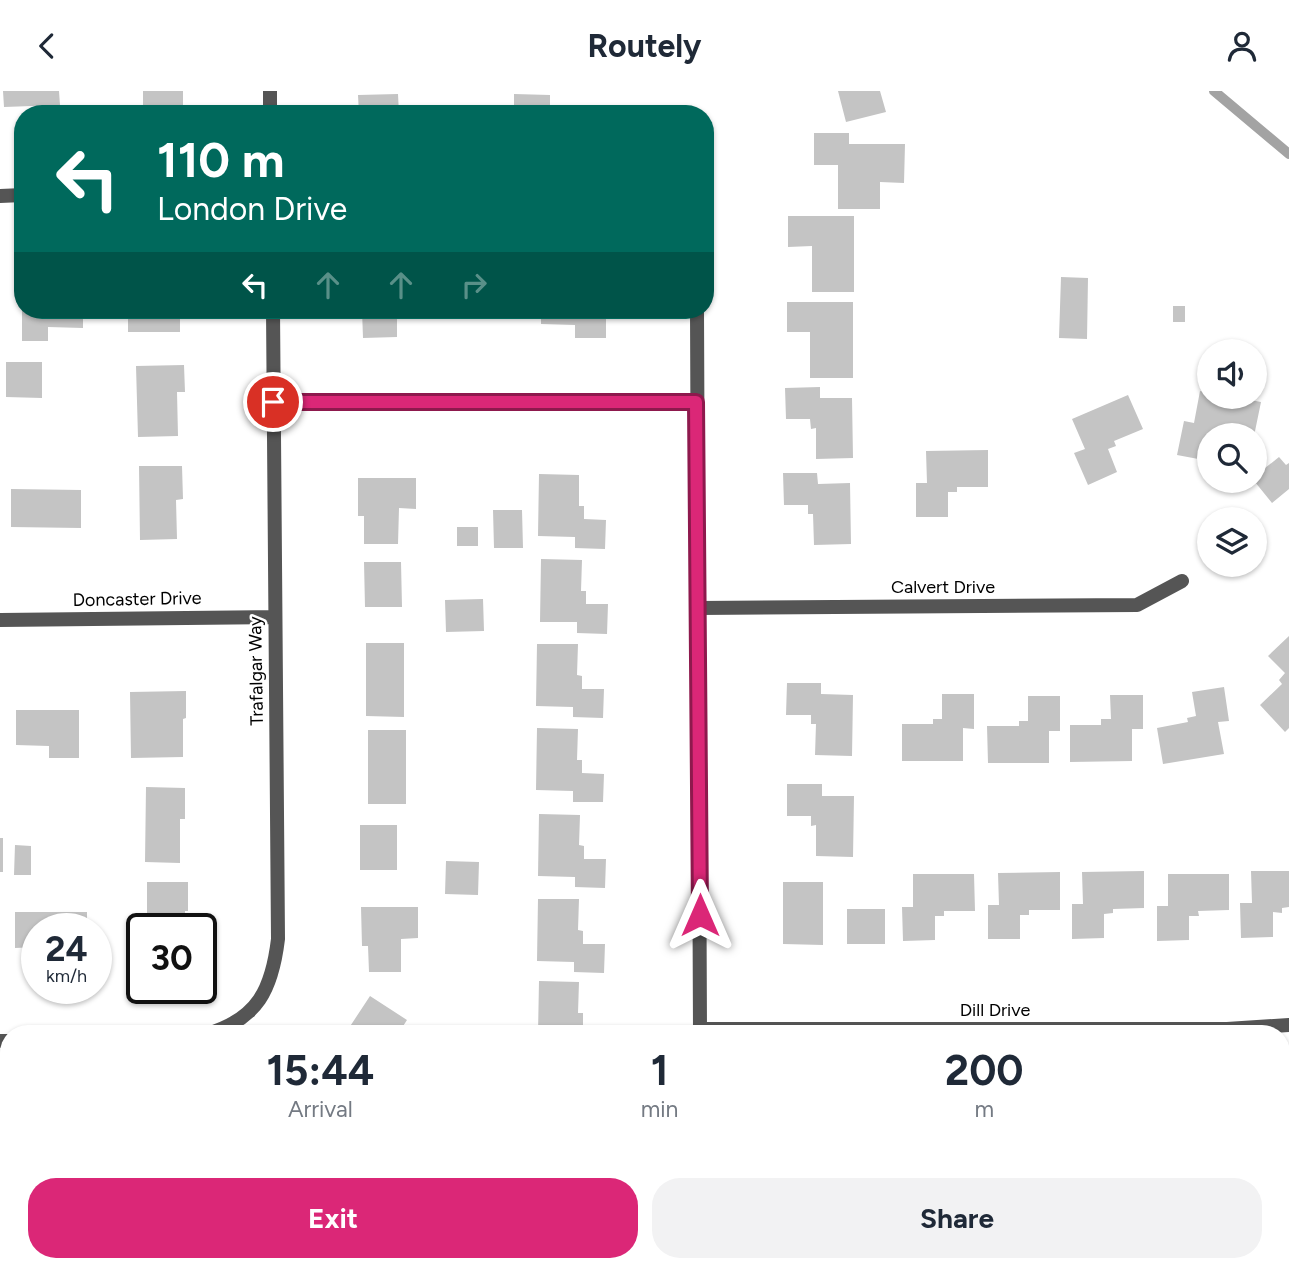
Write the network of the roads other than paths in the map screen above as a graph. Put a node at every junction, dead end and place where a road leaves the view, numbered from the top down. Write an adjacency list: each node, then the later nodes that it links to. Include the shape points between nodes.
1 (272, 319): 3 (street, Trafalgar Way)
2 (696, 319): 4 (street)
3 (273, 402): 4 (street); 7 (street, Trafalgar Way)
4 (696, 402): 6 (street)
5 (1182, 581): 6 (street, Calvert Drive, via 1137,605)
6 (699, 608): 10 (street)
7 (275, 617): 8 (street, Doncaster Drive); 9 (street, Trafalgar Way, via 278,939 271,981 261,999 241,1020)
8 (0, 620)
9 (229, 1025)
10 (701, 1025)

